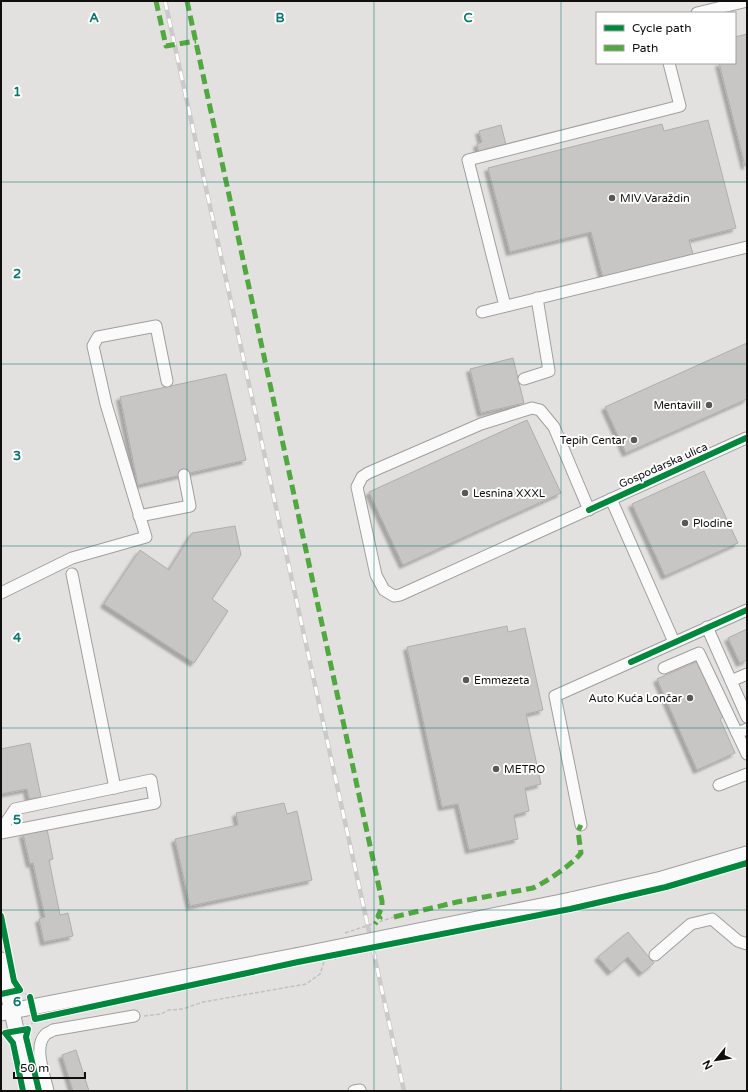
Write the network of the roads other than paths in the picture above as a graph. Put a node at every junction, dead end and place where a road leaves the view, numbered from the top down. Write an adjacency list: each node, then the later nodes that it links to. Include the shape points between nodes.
1 (747, 1): 2 (street)
2 (701, 12)
3 (669, 64): 6 (street, via 680,106 468,160)
4 (747, 247): 5 (street)
5 (537, 298): 6 (street); 8 (street, via 549,371)
6 (505, 306): 7 (street)
7 (482, 312)
8 (524, 379)
9 (167, 381): 14 (street, via 156,326 98,336 93,346 95,359)
10 (747, 439): 12 (street, Gospodarska ulica)
11 (184, 475): 14 (street, via 190,506)
12 (611, 499): 13 (street, Gospodarska ulica); 19 (street)
13 (589, 510): 13 (street, Gospodarska ulica, via 554,427 540,410 532,408 481,424 368,473 362,477 357,487 376,575 384,590 394,596)
14 (139, 516): 16 (street, via 146,537 72,558)
15 (72, 574): 28 (street)
16 (1, 593)
17 (747, 610): 18 (street)
18 (707, 627): 19 (street); 22 (street)
19 (674, 642): 29 (street, via 556,696)
20 (664, 668): 24 (street, via 699,653)
21 (747, 674): 22 (street)
22 (731, 681): 23 (street)
23 (747, 717)
24 (742, 731): 25 (street)
25 (747, 754)
26 (747, 774): 27 (street)
27 (719, 785)
28 (115, 788): 30 (street, via 15,809); 31 (street, via 151,780 155,803)
29 (581, 824)
30 (1, 830)
31 (1, 833)
32 (747, 854): 36 (main road, bridge, via 662,879 570,900)
33 (747, 944): 34 (street, via 738,941 712,919 691,924)
34 (655, 955)
35 (1, 960): 36 (main road, via 15,990)
36 (6, 1012): 38 (main road, via 23,1032)
37 (134, 1016): 39 (street, via 53,1030 45,1035 40,1044 40,1058)
38 (29, 1091)
39 (48, 1091)

